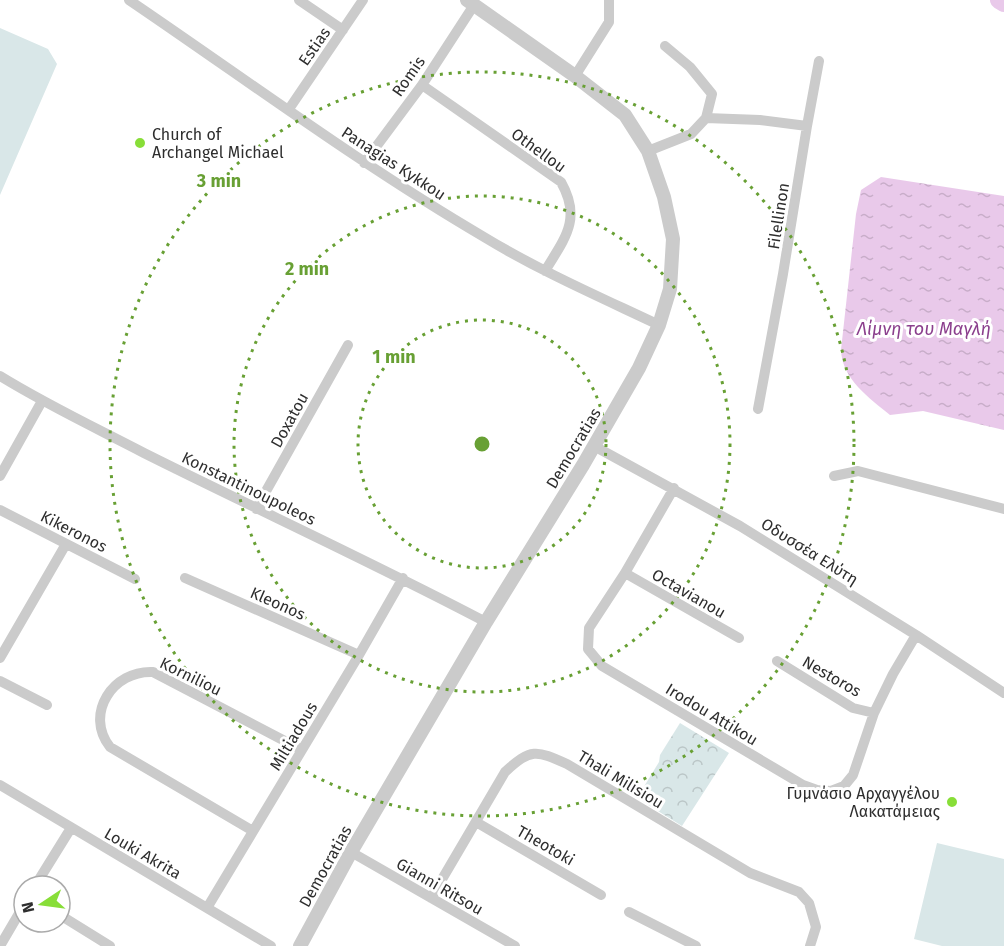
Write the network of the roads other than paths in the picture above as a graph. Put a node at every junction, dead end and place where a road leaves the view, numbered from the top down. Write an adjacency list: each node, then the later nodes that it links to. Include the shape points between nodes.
1 (129, 0): 11 (street, Panagias Kykkou)
2 (299, 0): 6 (street)
3 (363, 0): 6 (street, Estias)
4 (609, 0): 9 (street, via 609,22)
5 (470, 2): 9 (street, Democratias); 10 (street, Romis)
6 (343, 30): 11 (street, Estias)
7 (665, 46): 12 (street, via 690,67 712,94)
8 (819, 61): 13 (street, Filellinon)
9 (575, 76): 14 (street, Democratias, via 625,115)
10 (422, 85): 15 (street, Romis); 16 (street, Othellou, via 561,183 570,198 571,216 564,239)
11 (289, 109): 15 (street, Panagias Kykkou)
12 (706, 118): 13 (street); 14 (street, via 691,134)
13 (807, 126): 21 (street, Filellinon)
14 (648, 151): 17 (street, Democratias, via 674,238 670,289)
15 (364, 163): 16 (street, Panagias Kykkou)
16 (545, 271): 17 (street, Panagias Kykkou)
17 (659, 324): 22 (street, Democratias, via 639,368)
18 (348, 345): 27 (street, Doxatou)
19 (0, 376): 20 (street, Konstantinoupoleos)
20 (42, 401): 23 (street); 27 (street, Konstantinoupoleos)
21 (758, 409)
22 (594, 446): 25 (street, Οδυσσέα Ελύτη); 34 (street, Democratias)
23 (0, 476)
24 (834, 476): 26 (street, via 858,471)
25 (674, 488): 30 (street, Irodou Attikou); 35 (street, Οδυσσέα Ελύτη)
26 (1004, 508)
27 (256, 509): 32 (street, Konstantinoupoleos)
28 (0, 510): 29 (street, Kikeronos)
29 (66, 544): 33 (street, Kikeronos); 38 (street)
30 (625, 573): 36 (street, Octavianou); 43 (street, Irodou Attikou, via 589,627 588,650 602,666 803,785 831,791 844,786 853,775)
31 (185, 578): 37 (street, Kleonos)
32 (403, 578): 34 (street, Konstantinoupoleos); 37 (street, Miltiadous)
33 (135, 579)
34 (486, 622): 49 (street, Democratias)
35 (916, 635): 41 (street, Οδυσσέα Ελύτη); 43 (street, Irodou Attikou)
36 (739, 638)
37 (359, 655): 44 (street, Miltiadous)
38 (0, 658)
39 (777, 661): 43 (street, Nestoros, via 853,708)
40 (0, 681): 42 (street)
41 (1004, 693)
42 (47, 705)
43 (874, 713)
44 (302, 750): 48 (street, Miltiadous); 48 (street, Korniliou, via 153,672 128,675 108,695 99,717 100,730 110,747)
45 (0, 785): 47 (street, Louki Akrita)
46 (476, 822): 51 (street, Theotoki); 52 (street, Thali Milisiou); 63 (street, Thali Milisiou, via 505,772 522,757 542,752 750,873 799,892 809,903 816,927)
47 (70, 828): 50 (street); 53 (street, Louki Akrita)
48 (253, 831): 53 (street, Miltiadous)
49 (351, 852): 52 (street, Gianni Ritsou); 60 (street, Democratias)
50 (42, 874)
51 (601, 895)
52 (431, 898): 61 (street, Gianni Ritsou)
53 (207, 908): 59 (street, Louki Akrita)
54 (629, 912): 62 (street)
55 (72, 922): 58 (street)
56 (12, 926): 57 (street)
57 (0, 946)
58 (110, 946)
59 (271, 946)
60 (300, 946)
61 (515, 946)
62 (696, 946)
63 (810, 946)

